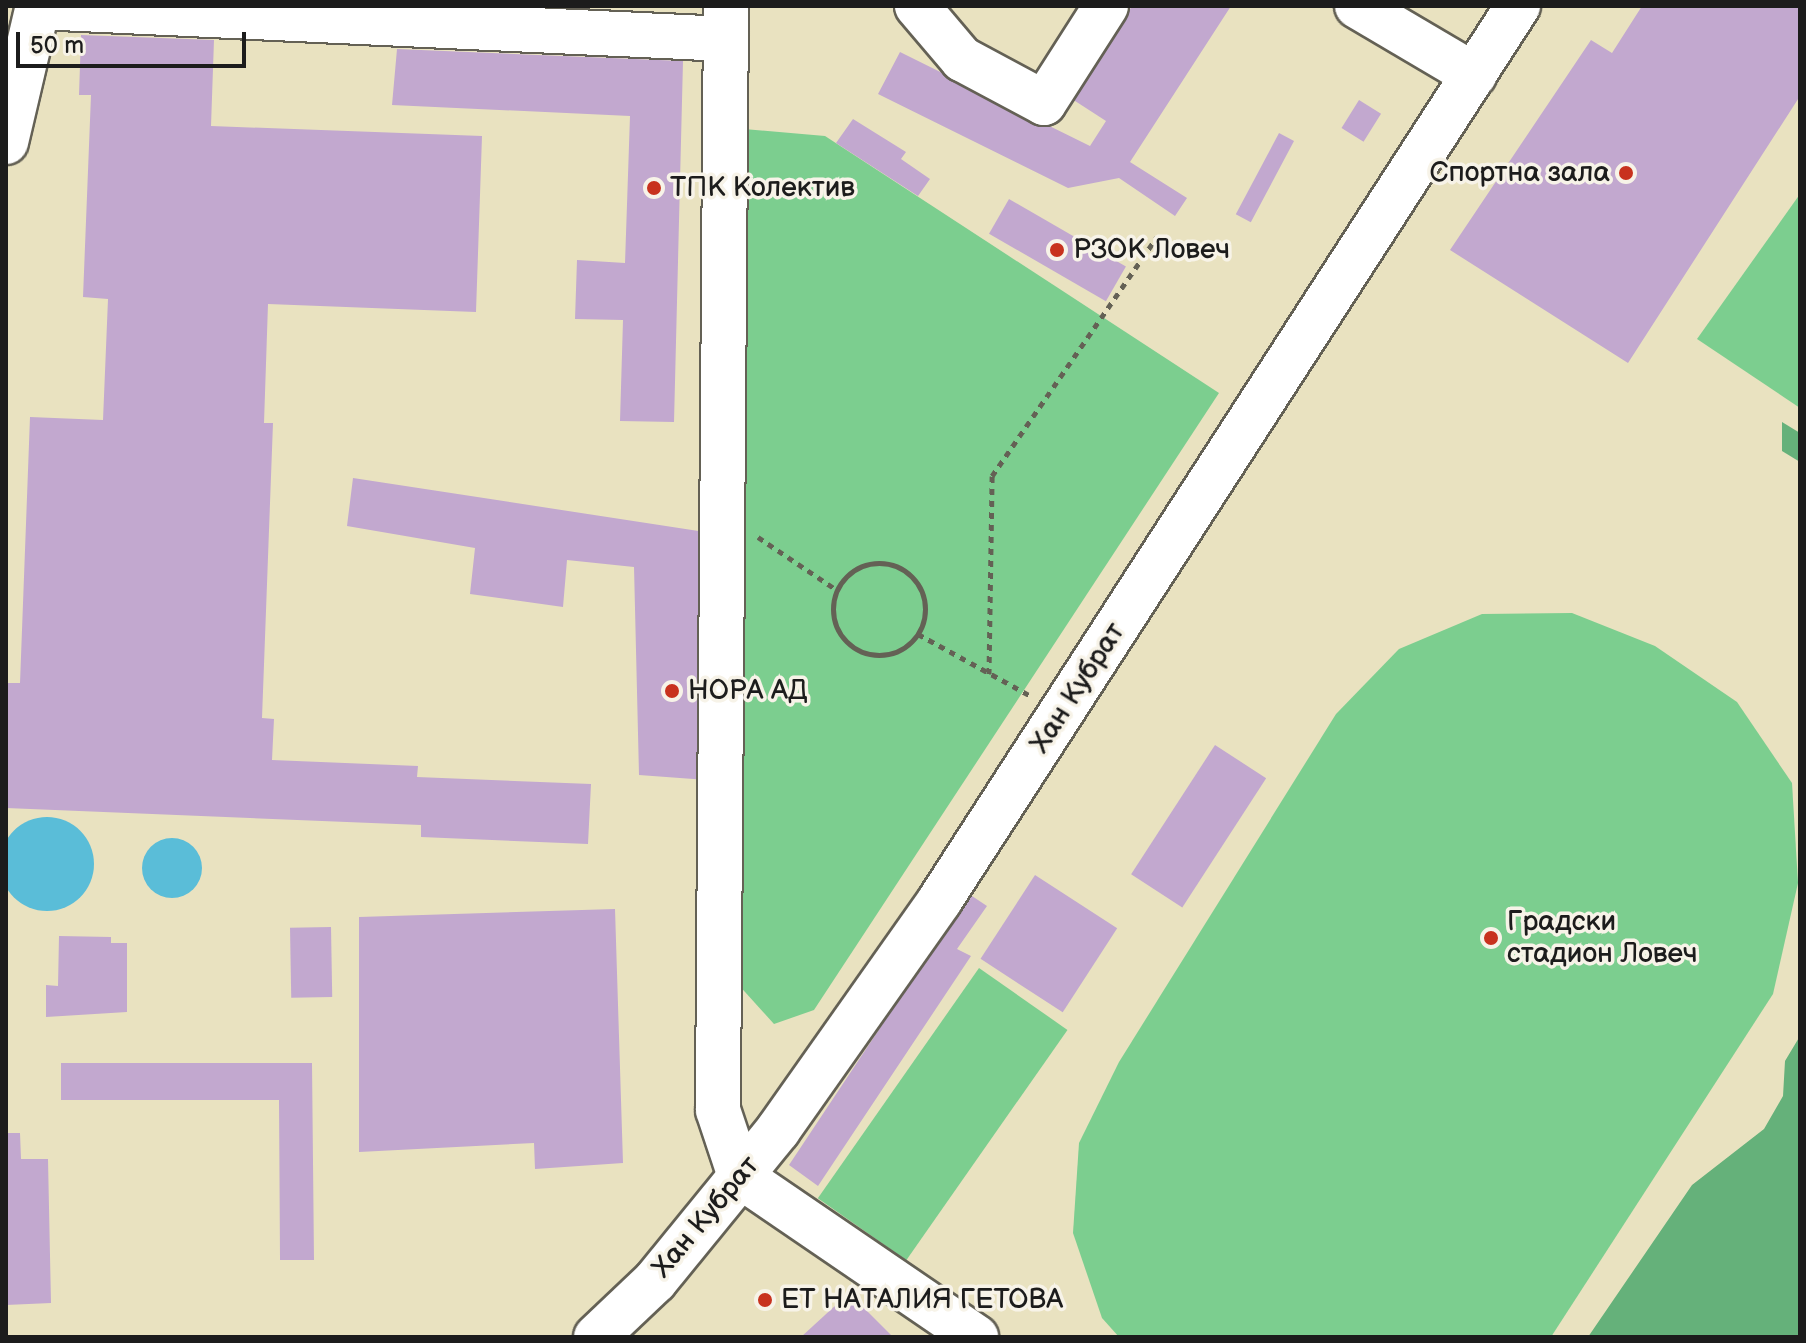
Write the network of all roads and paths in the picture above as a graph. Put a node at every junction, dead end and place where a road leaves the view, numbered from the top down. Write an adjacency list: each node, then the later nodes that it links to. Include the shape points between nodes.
1 (38, 6): 6 (street); 8 (street)
2 (917, 6): 3 (street, via 962,59 1044,103)
3 (1106, 6)
4 (1357, 6): 7 (street)
5 (1518, 6): 7 (street, Хан Кубрат)
6 (726, 22): 10 (street)
7 (1474, 75): 14 (street, Хан Кубрат)
8 (6, 142)
9 (1157, 237): 13 (path, via 992,476)
10 (723, 514): 11 (path); 15 (street, via 718,1110)
11 (837, 590): 12 (path, via 835,620 851,645 864,653 894,653); 12 (path, via 857,568 872,563 902,568 922,591 926,606)
12 (918, 634): 13 (path)
13 (989, 674): 14 (path)
14 (1062, 713): 15 (street, Хан Кубрат, via 940,900)
15 (740, 1176): 16 (street, Хан Кубрат, via 655,1281); 17 (street)
16 (596, 1337)
17 (976, 1337)

